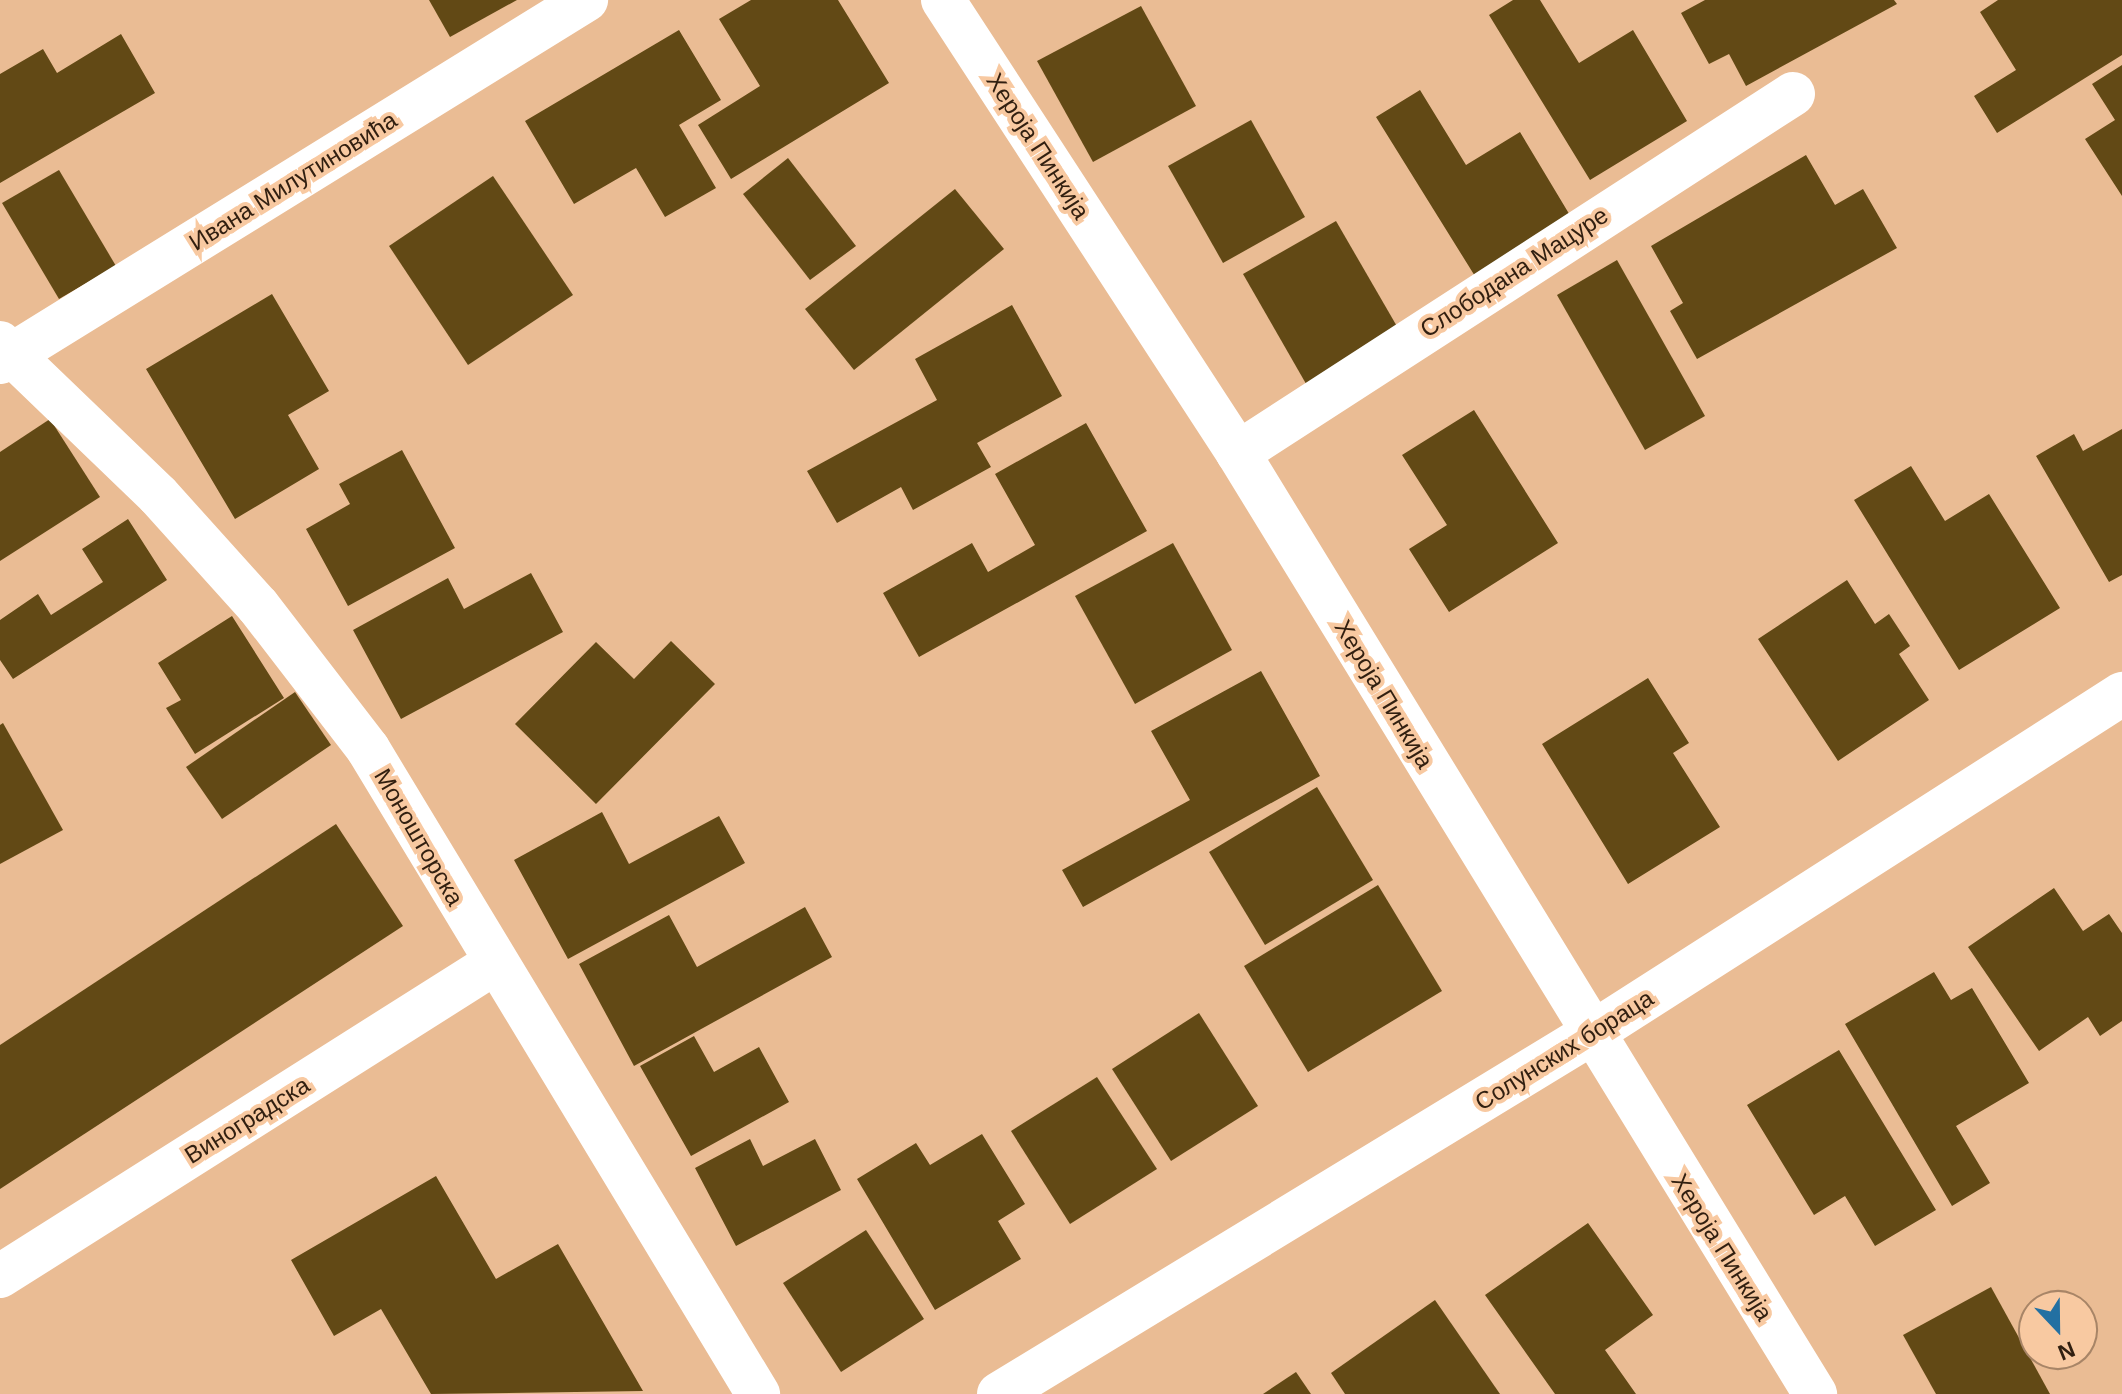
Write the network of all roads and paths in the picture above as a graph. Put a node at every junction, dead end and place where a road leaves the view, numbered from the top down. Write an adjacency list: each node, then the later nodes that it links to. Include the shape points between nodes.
1 (586, 0): 4 (street, Ивана Милутиновића)
2 (943, 0): 5 (street, Хероја Пинкија)
3 (1793, 94): 5 (street, Слободана Мацуре)
4 (3, 354): 7 (street, Моношторска, via 158,495 258,606 368,749)
5 (1238, 453): 8 (street, Хероја Пинкија)
6 (2122, 694): 8 (street, Солунских бораца)
7 (493, 964): 9 (street, Виноградска); 10 (street, Моношторска)
8 (1589, 1035): 11 (street, Солунских бораца); 12 (street, Хероја Пинкија)
9 (0, 1276)
10 (758, 1394)
11 (999, 1394)
12 (1815, 1394)

